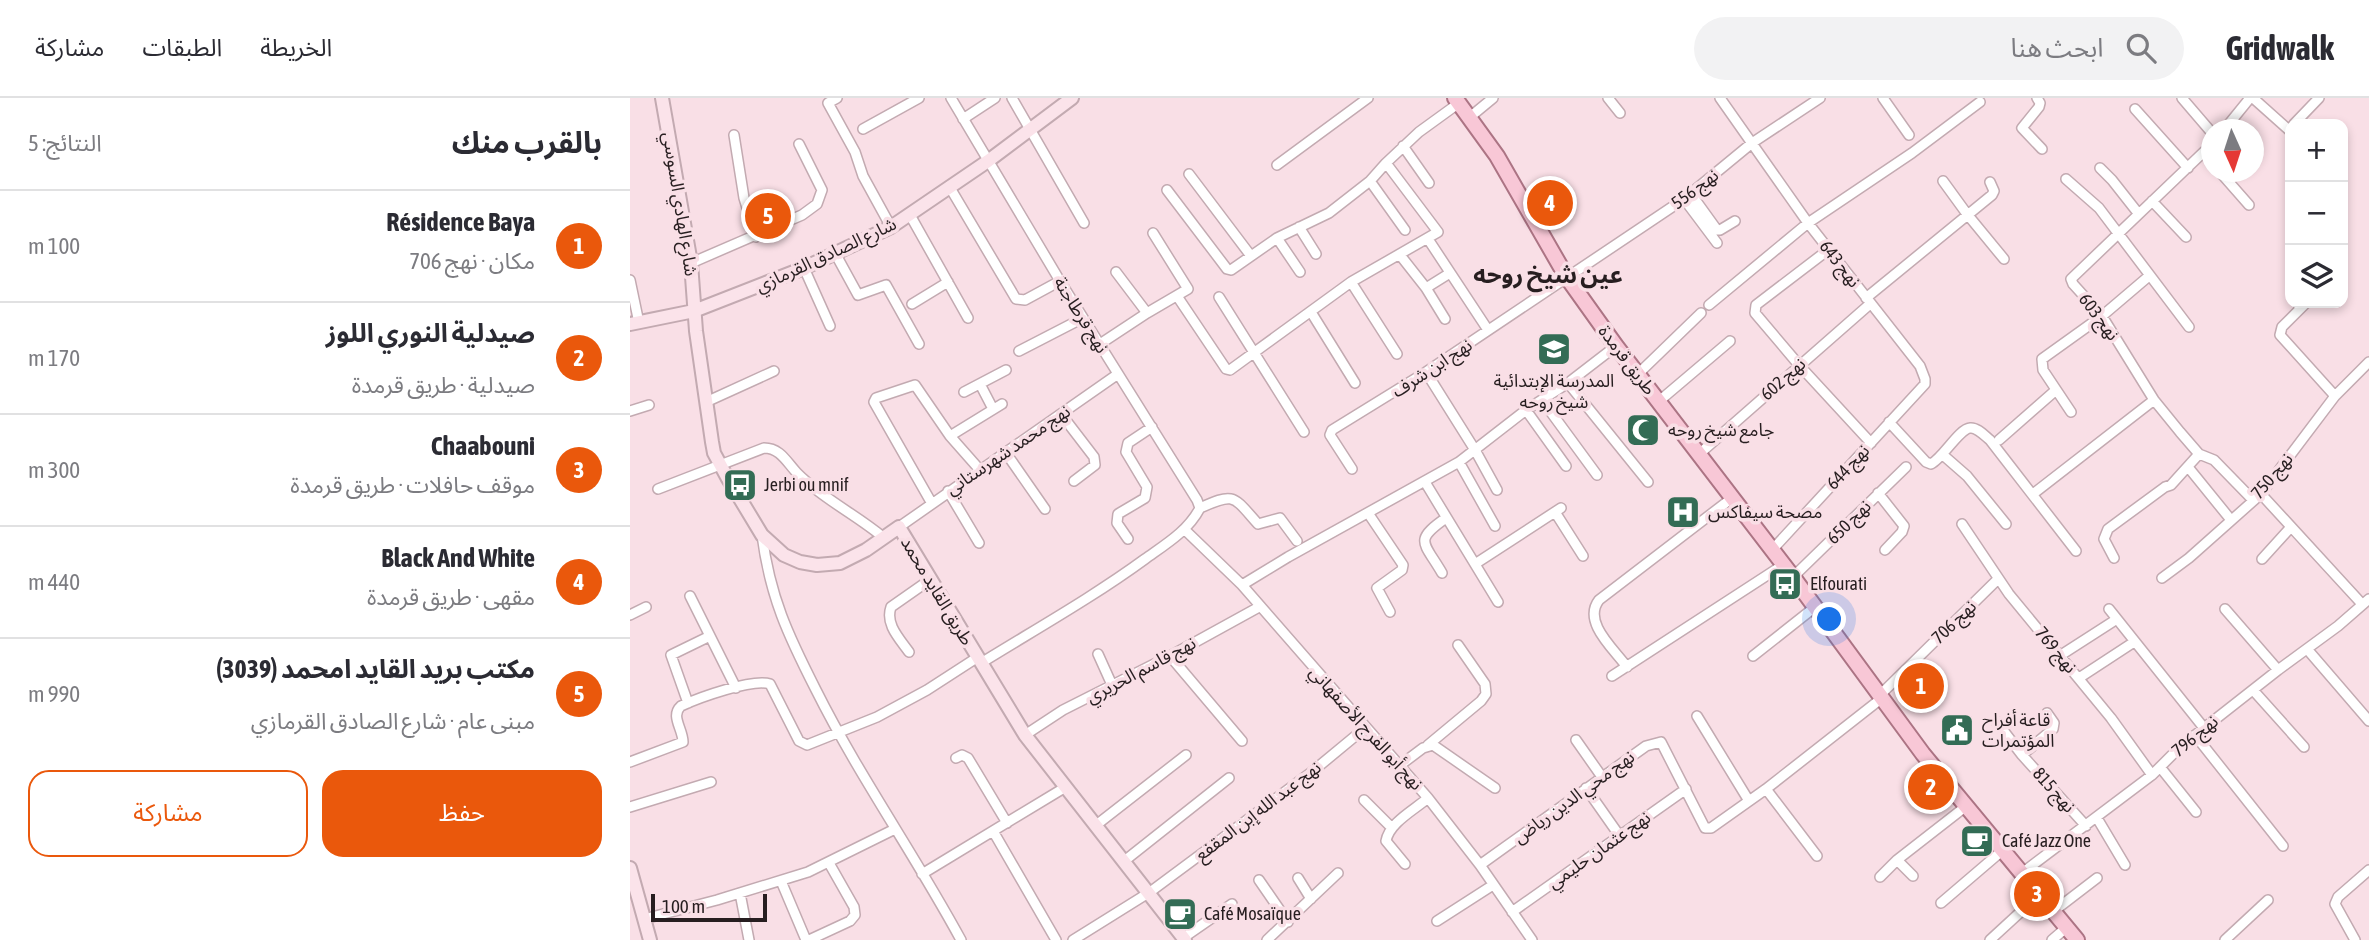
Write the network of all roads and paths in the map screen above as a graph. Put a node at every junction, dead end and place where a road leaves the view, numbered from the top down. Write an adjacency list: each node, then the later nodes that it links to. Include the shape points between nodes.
1 (662, 98): 76 (main road, شارع الهادي السوسي)
2 (919, 98): 29 (street)
3 (951, 98): 23 (street, نهج قرطاجنة)
4 (995, 98): 23 (street)
5 (1012, 98): 28 (street)
6 (1072, 98): 28 (main road, شارع الصادق القرمازي)
7 (1367, 98): 39 (street)
8 (1493, 98): 22 (street)
9 (1608, 98): 21 (street)
10 (1720, 98): 33 (street, نهج 643)
11 (1883, 98): 31 (street)
12 (2037, 98): 35 (street, via 2039,107 2022,128)
13 (2182, 98): 26 (street)
14 (2252, 98): 24 (street); 27 (street)
15 (2319, 98): 25 (street)
16 (832, 100): 60 (street, via 863,176)
17 (1815, 100): 33 (street, نهج 556)
18 (1457, 101): 22 (main road, طريق قرمدة); 34 (street)
19 (1980, 102): 59 (street)
20 (2135, 109): 41 (street)
21 (1620, 113)
22 (1470, 117): 81 (main road, طريق قرمدة, via 1520,193)
23 (963, 119): 37 (street, نهج قرطاجنة)
24 (2234, 119)
25 (2299, 119)
26 (2201, 121)
27 (2285, 123)
28 (1030, 129): 37 (main road, شارع الصادق القرمازي); 58 (street)
29 (863, 130)
30 (734, 135): 65 (street, via 744,198)
31 (1909, 135)
32 (799, 144): 65 (street, via 822,190 820,200 802,215)
33 (1752, 144): 51 (street, نهج 556); 59 (street, نهج 643)
34 (1403, 146): 38 (street); 48 (street)
35 (2042, 149)
36 (2201, 155): 41 (street, نهج 603)
37 (988, 161): 49 (main road, شارع الصادق القرمازي); 84 (street, نهج قرطاجنة)
38 (1386, 163): 44 (street); 68 (street, via 1438,232)
39 (1277, 165)
40 (2100, 168): 54 (street)
41 (2188, 168): 52 (street, نهج 603)
42 (1189, 174): 74 (street)
43 (2066, 179): 63 (street)
44 (1370, 181): 61 (street, via 1329,213); 62 (street)
45 (1943, 181): 55 (street)
46 (1990, 182): 55 (street, نهج 602, via 1993,193)
47 (2229, 182): 53 (street)
48 (1429, 183)
49 (949, 186): 56 (main road, شارع الصادق القرمازي); 84 (street, via 1016,299 1024,300)
50 (1167, 190): 74 (street, via 1227,269)
51 (1688, 196): 57 (street, via 1718,231); 69 (street); 81 (street, نهج 556)
52 (2152, 201): 54 (street, نهج 603); 66 (street)
53 (2249, 205)
54 (2138, 213): 63 (street, نهج 603)
55 (1967, 214): 75 (street); 90 (street, نهج 602)
56 (910, 215): 60 (main road, شارع الصادق القرمازي); 85 (street)
57 (1735, 221)
58 (1084, 223)
59 (1808, 223): 70 (street, نهج 643); 92 (street)
60 (891, 227): 71 (main road, شارع الصادق القرمازي)
61 (1298, 227): 67 (street); 72 (street)
62 (1405, 230)
63 (2119, 232): 82 (street); 98 (street, نهج 603, via 2071,279)
64 (1153, 233): 88 (street, via 1187,286)
65 (756, 237): 76 (street)
66 (2186, 237)
67 (1277, 238): 74 (street); 79 (street)
68 (1428, 239): 73 (street); 80 (street)
69 (1717, 243)
70 (1828, 250): 90 (street, نهج 643); 114 (street, via 1755,308 1758,319)
71 (835, 253): 77 (main road, شارع الصادق القرمازي); 107 (street, via 858,295 886,285)
72 (1316, 254)
73 (1400, 255): 86 (street); 87 (street)
74 (1251, 256)
75 (2004, 259)
76 (691, 263): 94 (main road, شارع الهادي السوسي)
77 (804, 268): 94 (main road, شارع الصادق القرمازي); 103 (street)
78 (1116, 272): 96 (street)
79 (1300, 272)
80 (1450, 273): 87 (street); 105 (street)
81 (1566, 276): 105 (street, نهج ابن شرف); 109 (main road, طريق قرمدة)
82 (2149, 276): 98 (street); 104 (street)
83 (630, 280): 102 (street)
84 (1060, 281): 100 (street, نهج قرطاجنة)
85 (948, 282): 91 (street); 99 (street)
86 (1351, 282): 95 (street); 112 (street)
87 (1426, 288): 101 (street)
88 (1177, 296): 96 (street); 111 (street, via 1227,370)
89 (1219, 297): 111 (street)
90 (1868, 301): 114 (street, نهج 602); 123 (street, نهج 643, via 1920,366)
91 (912, 304)
92 (1709, 305)
93 (2301, 308): 126 (street, via 2280,335)
94 (694, 311): 102 (main road, شارع الصادق القرمازي); 129 (main road, طريق القايد محمد)
95 (1311, 312): 111 (street); 120 (street)
96 (1147, 313): 108 (street)
97 (1701, 313): 119 (street)
98 (2102, 316): 124 (street, via 2043,357 2043,370); 128 (street, نهج 603)
99 (968, 318)
100 (1083, 318): 108 (street, نهج قرطاجنة); 110 (street)
101 (1445, 319)
102 (635, 323)
103 (830, 326)
104 (2189, 327)
105 (1488, 330): 117 (street, نهج ابن شرف)
106 (1730, 341): 130 (street)
107 (919, 344)
108 (1100, 344): 118 (street, نهج قرطاجنة)
109 (1616, 346): 119 (main road, طريق قرمدة); 121 (street)
110 (1019, 351)
111 (1255, 351): 138 (street)
112 (1397, 354)
113 (2369, 362): 126 (street, نهج 750)
114 (1799, 365): 141 (street); 145 (street, نهج 602)
115 (1006, 370): 122 (street)
116 (774, 371): 129 (street)
117 (1426, 372): 142 (street); 152 (street, نهج ابن شرف, via 1332,430 1330,435)
118 (1118, 374): 135 (street, نهج محمد شهرستاني); 137 (street, نهج قرطاجنة)
119 (1637, 374): 130 (main road, طريق قرمدة)
120 (1356, 383)
121 (1568, 383): 127 (street); 157 (street)
122 (980, 384): 125 (street); 139 (street, via 998,407)
123 (1925, 384): 136 (street, نهج 644)
124 (2056, 390): 134 (street); 140 (street)
125 (964, 392)
126 (2335, 396): 163 (street, نهج 750)
127 (1542, 400): 132 (street); 154 (street)
128 (2154, 400): 144 (street, نهج 603); 162 (street)
129 (706, 402): 148 (main road, طريق القايد محمد)
130 (1658, 402): 145 (main road, طريق قرمدة)
131 (649, 405): 133 (street)
132 (1526, 410): 142 (street); 149 (street)
133 (630, 411)
134 (2071, 412)
135 (1061, 414): 143 (street, نهج محمد شهرستاني); 155 (street, via 1094,457 1095,465)
136 (1889, 422): 141 (street, نهج 644); 146 (street, via 1926,462 1935,463)
137 (1152, 427): 166 (street, نهج قرطاجنة); 179 (street, via 1128,443 1126,452 1147,487 1145,498 1118,514 1117,523)
138 (1304, 432)
139 (950, 436): 153 (street); 165 (street, via 915,384 874,402)
140 (1999, 439)
141 (1871, 443): 182 (street, نهج 644)
142 (1475, 450): 147 (street); 159 (street)
143 (1006, 453): 153 (street, نهج محمد شهرستاني); 167 (street)
144 (2199, 454): 151 (street); 163 (street, نهج 603, via 2214,460)
145 (1698, 455): 164 (main road, طريق قرمدة)
146 (1943, 455): 162 (street, via 1965,430 1976,430 1990,440); 172 (street, via 1967,476)
147 (1459, 462): 156 (street); 173 (street)
148 (720, 465): 158 (street); 177 (main road, طريق القايد محمد); 178 (street, via 764,449 775,450 808,483)
149 (1566, 466)
150 (1906, 467): 161 (street, نهج 650)
151 (2188, 467): 170 (street); 186 (street, via 2171,485 2108,529 2104,539)
152 (1352, 469)
153 (980, 470): 160 (street, نهج محمد شهرستاني)
154 (1597, 475)
155 (1074, 481)
156 (1425, 482): 168 (street); 169 (street)
157 (1648, 482)
158 (659, 489)
159 (1497, 490)
160 (948, 491): 165 (street, نهج محمد شهرستاني); 181 (street)
161 (1878, 493): 183 (street, via 1903,526); 191 (street, نهج 650)
162 (2033, 494): 184 (street)
163 (2257, 497): 170 (street, نهج 750); 175 (street, نهج 603)
164 (1732, 498): 182 (main road, طريق قرمدة); 217 (street, via 1594,606 1597,626)
165 (931, 502): 174 (street, نهج محمد شهرستاني)
166 (1200, 508): 176 (street); 180 (street, via 1230,497 1258,524 1280,518)
167 (1045, 509)
168 (1368, 513): 195 (street); 204 (street, via 1403,565 1377,588)
169 (1446, 518): 188 (street); 190 (street, via 1424,537)
170 (2231, 520): 192 (street, نهج 750)
171 (1962, 524): 194 (street, نهج 769)
172 (2006, 524)
173 (1495, 526)
174 (899, 527): 178 (main road, طريق القايد محمد); 193 (main road, طريق القايد محمد)
175 (2291, 527): 187 (street); 198 (street, نهج 603)
176 (1185, 530): 195 (street, نهج أبو الفرج الأصفهاني); 216 (street, via 1100,590)
177 (762, 535): 178 (main road, طريق القايد محمد, via 784,555 817,565 841,563); 232 (street, via 769,579 785,627)
178 (884, 538)
179 (1128, 539)
180 (1297, 541)
181 (979, 543)
182 (1772, 550): 189 (main road, طريق قرمدة)
183 (1885, 550)
184 (2076, 551)
185 (1583, 556): 188 (street, via 1558,510)
186 (2114, 558)
187 (2262, 559)
188 (1475, 564): 197 (street)
189 (1783, 565): 191 (main road, طريق قرمدة); 217 (street)
190 (1442, 573)
191 (1793, 577): 201 (main road, طريق قرمدة)
192 (2162, 578)
193 (931, 579): 211 (street, via 889,612 890,624); 216 (main road, طريق القايد محمد)
194 (1998, 579): 213 (street, نهج 769); 224 (street, نهج 706)
195 (1242, 585): 200 (street, نهج أبو الفرج الأصفهاني)
196 (691, 596): 207 (street)
197 (1498, 602)
198 (2366, 602): 210 (street, نهج 796)
199 (646, 607): 205 (street)
200 (1259, 607): 214 (street, نهج قاسم الحريري); 230 (street, نهج أبو الفرج الأصفهاني)
201 (1815, 607): 215 (street); 224 (main road, طريق قرمدة)
202 (2109, 609): 206 (street)
203 (2225, 609): 218 (street)
204 (1390, 612)
205 (630, 615)
206 (2117, 619): 208 (street); 213 (street)
207 (710, 636): 222 (street); 225 (street, via 671,654)
208 (2134, 642): 220 (street); 231 (street)
209 (1458, 645): 237 (street, via 1485,684 1486,694)
210 (2307, 649): 218 (street, نهج 796); 229 (street)
211 (908, 652)
212 (1098, 654): 221 (street)
213 (2061, 655): 220 (street, نهج 769)
214 (1170, 656): 221 (street, نهج قاسم الحريري); 236 (street)
215 (1753, 656)
216 (979, 660): 232 (street); 233 (main road, طريق القايد محمد)
217 (1627, 667): 219 (street)
218 (2278, 670): 223 (street, نهج 796)
219 (1612, 676)
220 (2079, 678): 245 (street, نهج 769)
221 (1112, 685): 233 (street, نهج قاسم الحريري)
222 (736, 688): 225 (street); 232 (street, via 770,684 802,744)
223 (2253, 690): 231 (street, نهج 796); 238 (street)
224 (1881, 697): 253 (street, نهج 706); 258 (main road, طريق قرمدة)
225 (688, 703): 242 (street, via 676,712 683,742)
226 (2047, 713): 240 (street, via 2053,729)
227 (1697, 716): 256 (street)
228 (1996, 721): 240 (street, نهج 815)
229 (2369, 721)
230 (1365, 728): 243 (street, نهج أبو الفرج الأصفهاني); 289 (street, نهج عبد الله إبن المقفع)
231 (2204, 728): 234 (street, نهج 796)
232 (838, 734): 265 (street)
233 (1025, 735): 249 (main road, طريق القايد محمد)
234 (2195, 735): 244 (street, نهج 796); 268 (street)
235 (1576, 740): 246 (street)
236 (1242, 741)
237 (1428, 745): 243 (street); 250 (street, via 1439,747)
238 (2304, 747)
239 (1186, 755): 262 (street)
240 (2022, 755): 263 (street, نهج 815)
241 (956, 758): 261 (street, via 968,758)
242 (630, 762)
243 (1399, 766): 254 (street, نهج أبو الفرج الأصفهاني)
244 (2160, 767): 245 (street, نهج 796); 259 (street)
245 (2152, 775): 260 (street, نهج 796)
246 (1602, 777): 251 (street, نهج محي الدين رياض); 252 (street, نهج محي الدين رياض, via 1646,746 1661,743)
247 (1229, 778): 272 (street)
248 (711, 782): 257 (street)
249 (1064, 788): 261 (street); 262 (main road, طريق القايد محمد)
250 (1495, 788)
251 (1586, 788): 267 (street); 275 (street, نهج محي الدين رياض)
252 (1686, 789): 256 (street, نهج 706, via 1708,829); 267 (street, نهج عثمان حليمي)
253 (1766, 789): 256 (street, نهج 706); 270 (street)
254 (1428, 798): 264 (street); 275 (street, نهج أبو الفرج الأصفهاني)
255 (1364, 800): 264 (street)
256 (1749, 801)
257 (630, 807)
258 (1965, 807): 269 (main road, طريق قرمدة); 271 (street)
259 (2196, 812)
260 (2096, 818): 263 (street, نهج 796); 276 (street)
261 (1007, 822): 266 (street)
262 (1095, 826): 272 (main road, طريق القايد محمد)
263 (2086, 826): 280 (street, نهج 796)
264 (1392, 828): 274 (street, via 1386,841)
265 (895, 829): 273 (street); 281 (street)
266 (993, 831): 281 (street); 307 (street)
267 (1619, 835): 297 (street, نهج عثمان حليمي)
268 (2283, 846)
269 (2003, 850): 280 (main road, طريق قرمدة); 295 (street)
270 (1817, 856)
271 (1897, 860): 282 (street); 283 (street)
272 (1123, 862): 289 (main road, طريق القايد محمد)
273 (829, 863): 287 (street); 305 (street, via 855,915)
274 (1405, 864)
275 (1480, 865): 288 (street, نهج أبو الفرج الأصفهاني)
276 (2125, 865)
277 (630, 868): 298 (main road)
278 (2369, 870): 315 (street, via 2337,897 2335,904)
279 (1338, 873): 292 (street)
280 (2022, 873): 291 (main road, طريق قرمدة)
281 (922, 874): 306 (street)
282 (1913, 876)
283 (1880, 877)
284 (1297, 878): 292 (street)
285 (2097, 878): 296 (street)
286 (1259, 880): 300 (street)
287 (781, 881): 290 (street); 305 (street)
288 (1493, 885): 297 (street, نهج أبو الفرج الأصفهاني); 299 (street)
289 (1150, 892): 302 (main road, طريق القايد محمد); 308 (street, نهج عبد الله إبن المقفع)
290 (740, 893): 298 (street); 304 (street)
291 (2039, 894): 296 (main road, طريق قرمدة); 311 (street)
292 (1311, 899): 300 (street)
293 (2268, 900): 314 (street)
294 (1232, 904): 302 (street)
295 (1941, 904)
296 (2054, 911): 301 (main road, طريق قرمدة)
297 (1512, 912): 310 (street, نهج أبو الفرج الأصفهاني)
298 (644, 919): 303 (main road)
299 (1437, 921)
300 (1288, 922): 309 (street)
301 (2067, 927): 312 (street); 313 (main road, طريق قرمدة)
302 (1184, 939)
303 (650, 940)
304 (749, 940)
305 (807, 940)
306 (961, 940)
307 (1056, 940)
308 (1073, 940)
309 (1268, 940)
310 (1532, 940)
311 (1990, 940)
312 (2052, 940)
313 (2077, 940)
314 (2225, 940)
315 (2354, 940)

